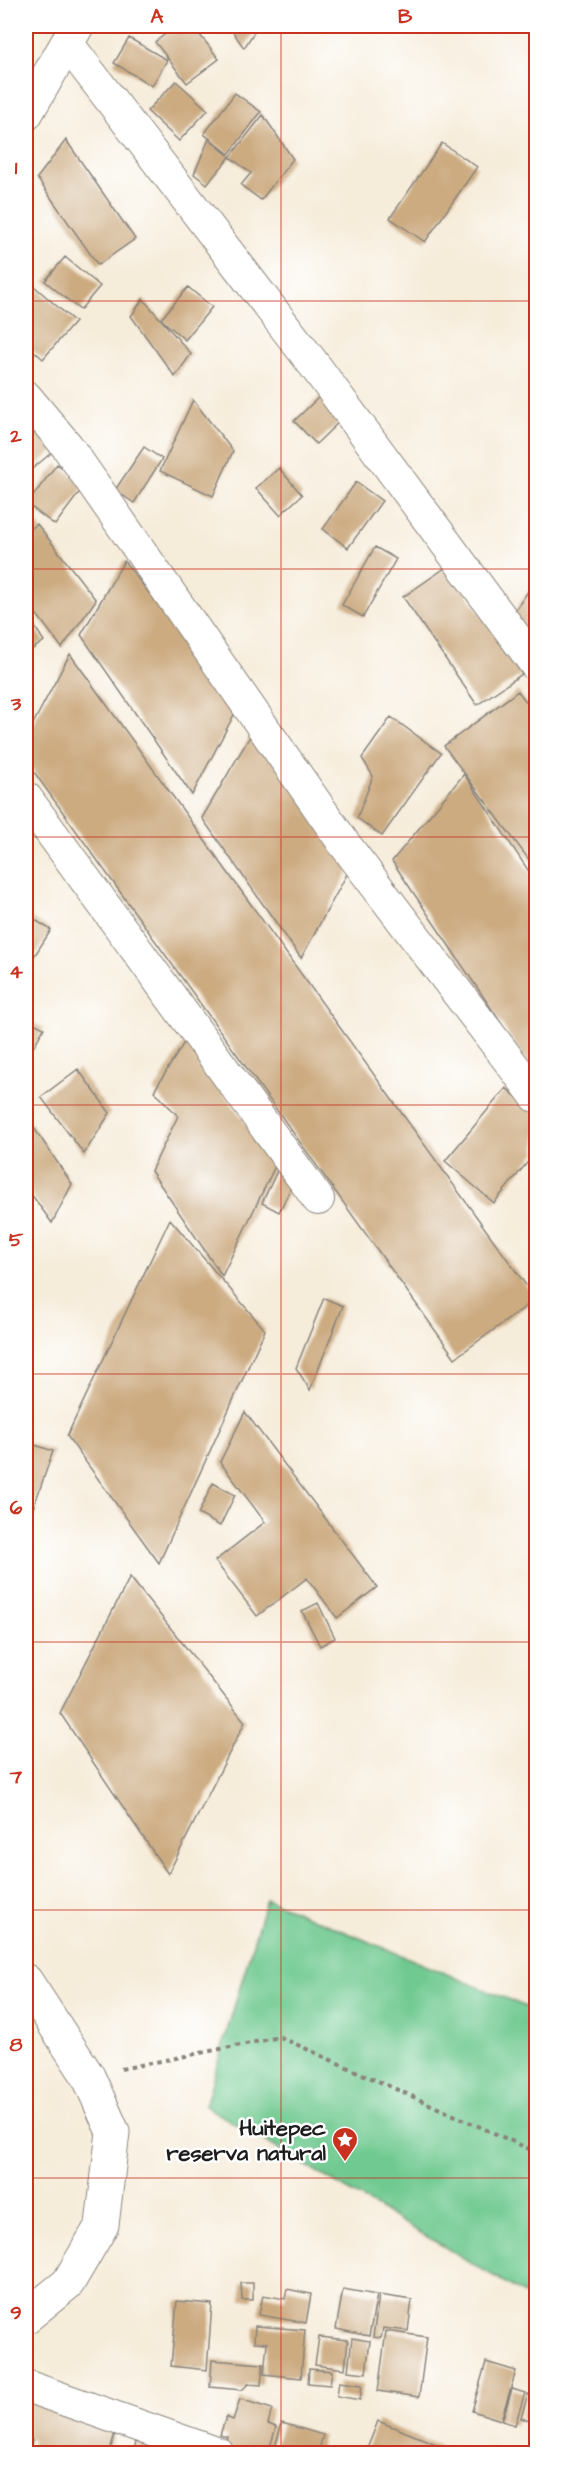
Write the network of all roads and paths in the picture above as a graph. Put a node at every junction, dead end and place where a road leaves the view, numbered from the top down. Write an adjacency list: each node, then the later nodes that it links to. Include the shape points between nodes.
1 (72, 34): 2 (main road); 4 (street)
2 (26, 114)
3 (26, 397): 6 (street, via 67,446 343,842)
4 (537, 665)
5 (26, 798): 7 (street)
6 (537, 1096)
7 (318, 1199)
8 (26, 1981): 9 (main road)
9 (88, 2076): 10 (path, via 280,2037); 11 (main road, via 113,2132 102,2225 68,2283)
10 (537, 2152)
11 (26, 2317)
12 (26, 2386): 13 (street)
13 (219, 2454)

